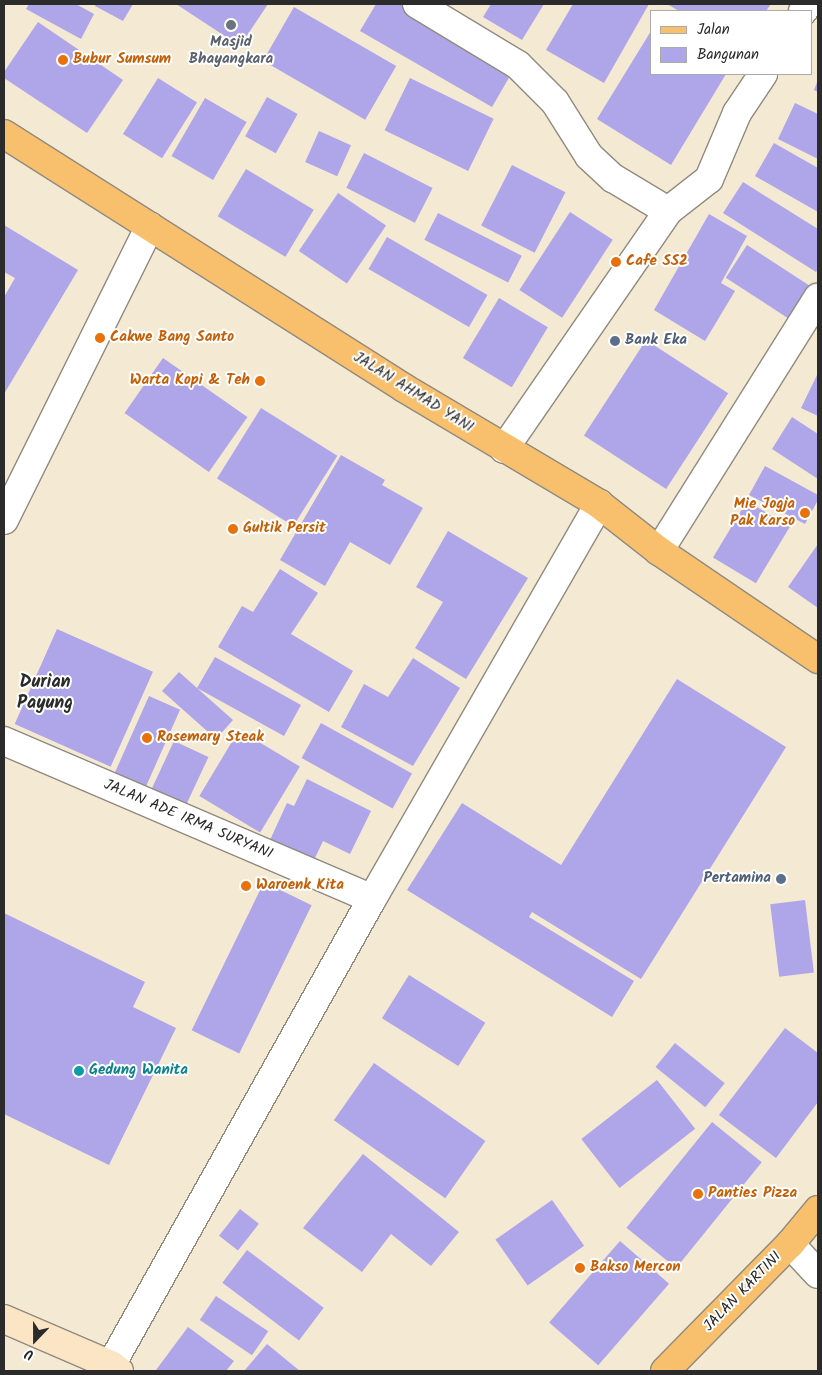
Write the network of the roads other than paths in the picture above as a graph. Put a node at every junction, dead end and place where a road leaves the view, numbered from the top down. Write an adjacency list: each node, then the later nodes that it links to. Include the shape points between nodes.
1 (417, 4): 4 (street, via 518,66 555,102 589,156 613,178)
2 (761, 75): 4 (street, via 737,114 709,179)
3 (4, 134): 5 (main road, JALAN AHMAD YANI)
4 (668, 211): 7 (street)
5 (150, 226): 7 (main road, JALAN AHMAD YANI, via 396,384); 9 (street)
6 (818, 298): 10 (street)
7 (504, 449): 8 (main road, JALAN AHMAD YANI)
8 (599, 504): 10 (main road, JALAN AHMAD YANI); 13 (street)
9 (4, 520)
10 (659, 551): 11 (main road, JALAN AHMAD YANI)
11 (818, 659)
12 (4, 741): 13 (street, JALAN ADE IRMA SURYANI)
13 (372, 899): 18 (street)
14 (818, 1210): 15 (main road, JALAN KARTINI)
15 (790, 1244): 16 (street); 19 (main road, JALAN KARTINI)
16 (818, 1274)
17 (4, 1319): 18 (street)
18 (115, 1368)
19 (666, 1371)

